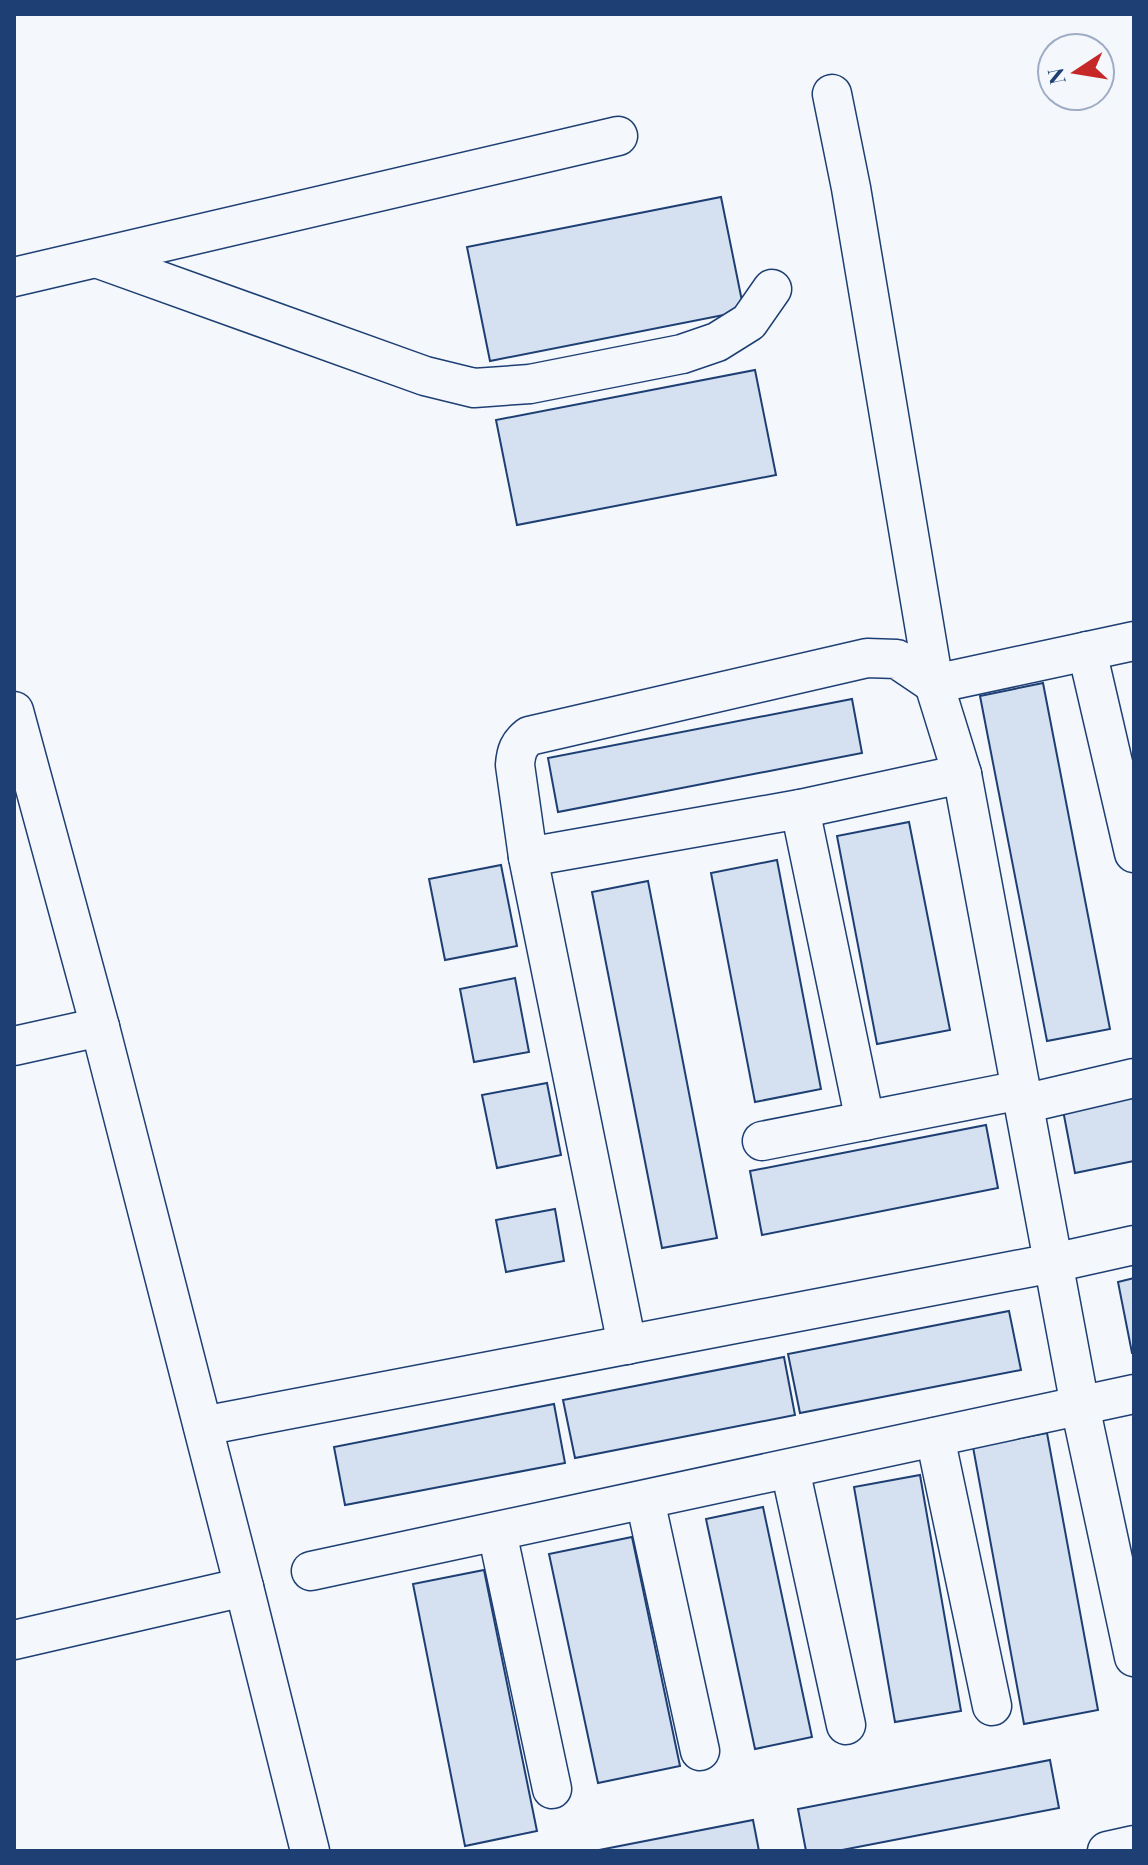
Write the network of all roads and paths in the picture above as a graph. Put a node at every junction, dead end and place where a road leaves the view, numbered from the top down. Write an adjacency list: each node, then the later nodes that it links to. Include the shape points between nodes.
1 (832, 94): 8 (street)
2 (618, 136): 3 (street)
3 (99, 259): 4 (street); 5 (street, via 425,376 474,388 530,384 682,354 717,342 749,322)
4 (14, 277)
5 (772, 289)
6 (1134, 641): 7 (street)
7 (1087, 651): 8 (street); 12 (street)
8 (934, 684): 10 (street); 13 (street, via 897,659 867,658 529,736 521,742 515,765)
9 (14, 711): 14 (street)
10 (962, 774): 11 (street); 17 (street)
11 (800, 809): 13 (street); 18 (street)
12 (1134, 853)
13 (528, 857): 22 (street)
14 (100, 1027): 15 (street); 25 (street)
15 (14, 1046)
16 (1134, 1078): 17 (street)
17 (1022, 1097): 18 (street); 21 (street)
18 (865, 1121): 19 (street)
19 (762, 1141)
20 (1134, 1245): 21 (street)
21 (1053, 1263): 22 (street); 24 (street)
22 (627, 1345): 25 (street)
23 (1134, 1394): 24 (street)
24 (1080, 1406): 26 (street); 33 (street)
25 (203, 1426): 31 (street)
26 (935, 1437): 27 (street); 34 (street)
27 (790, 1469): 28 (street); 35 (street)
28 (645, 1500): 29 (street); 36 (street)
29 (497, 1532): 30 (street); 37 (street)
30 (311, 1571)
31 (244, 1587): 32 (street); 39 (street)
32 (14, 1640)
33 (1134, 1657)
34 (992, 1706)
35 (846, 1725)
36 (700, 1751)
37 (552, 1789)
38 (1134, 1845): 40 (street)
39 (310, 1851)
40 (1107, 1851)

